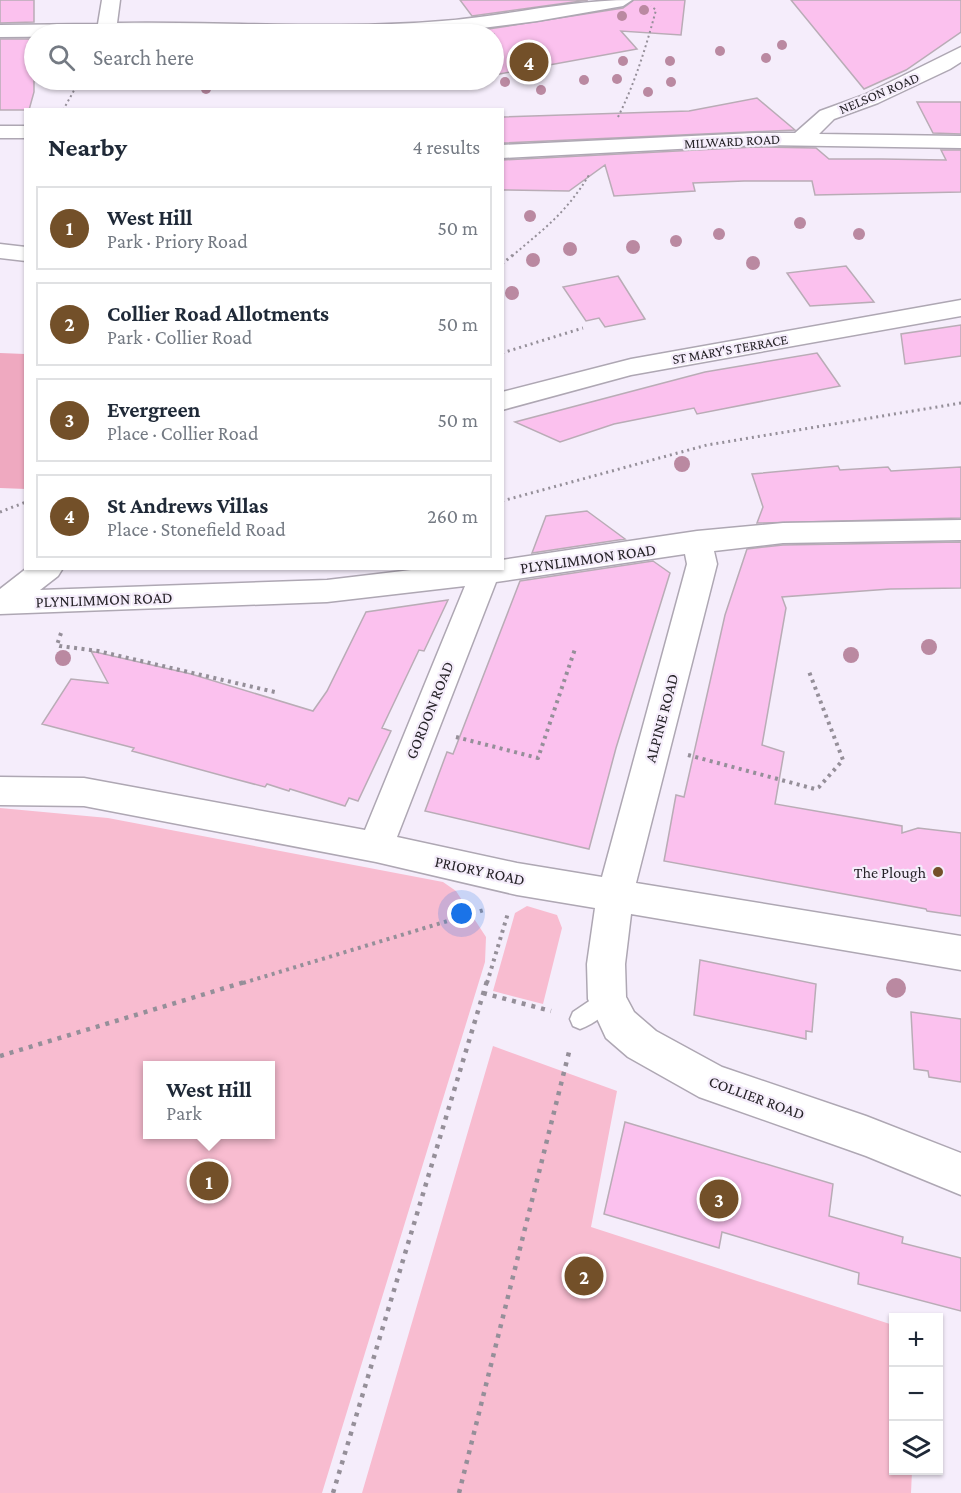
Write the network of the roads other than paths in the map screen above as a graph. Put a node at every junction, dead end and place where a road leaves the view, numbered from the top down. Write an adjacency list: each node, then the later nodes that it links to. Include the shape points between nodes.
1 (111, 0): 3 (street)
2 (622, 0): 4 (street)
3 (108, 24)
4 (465, 24)
5 (0, 31): 6 (street)
6 (24, 31)
7 (961, 53): 10 (street, NELSON ROAD, via 890,90 827,116)
8 (0, 132): 9 (street)
9 (24, 132)
10 (801, 138): 11 (street, MILWARD ROAD); 12 (street, MILWARD ROAD)
11 (961, 142)
12 (504, 152)
13 (0, 251): 14 (street)
14 (24, 254)
15 (961, 308): 16 (street, ST MARY'S TERRACE, via 632,367)
16 (504, 400)
17 (961, 530): 18 (street, PLYNLIMMON ROAD, via 826,531)
18 (697, 542): 20 (street, PLYNLIMMON ROAD); 24 (street, ALPINE ROAD, via 702,564)
19 (45, 570): 21 (street)
20 (485, 573): 21 (street, PLYNLIMMON ROAD, via 327,591); 23 (street, GORDON ROAD)
21 (2, 603)
22 (0, 791): 23 (street, PRIORY ROAD, via 84,792)
23 (376, 847): 24 (street, PRIORY ROAD, via 517,879)
24 (615, 894): 25 (street, PRIORY ROAD); 26 (street, COLLIER ROAD, via 606,964 594,1009 642,1044 713,1083)
25 (961, 953)
26 (961, 1174)

